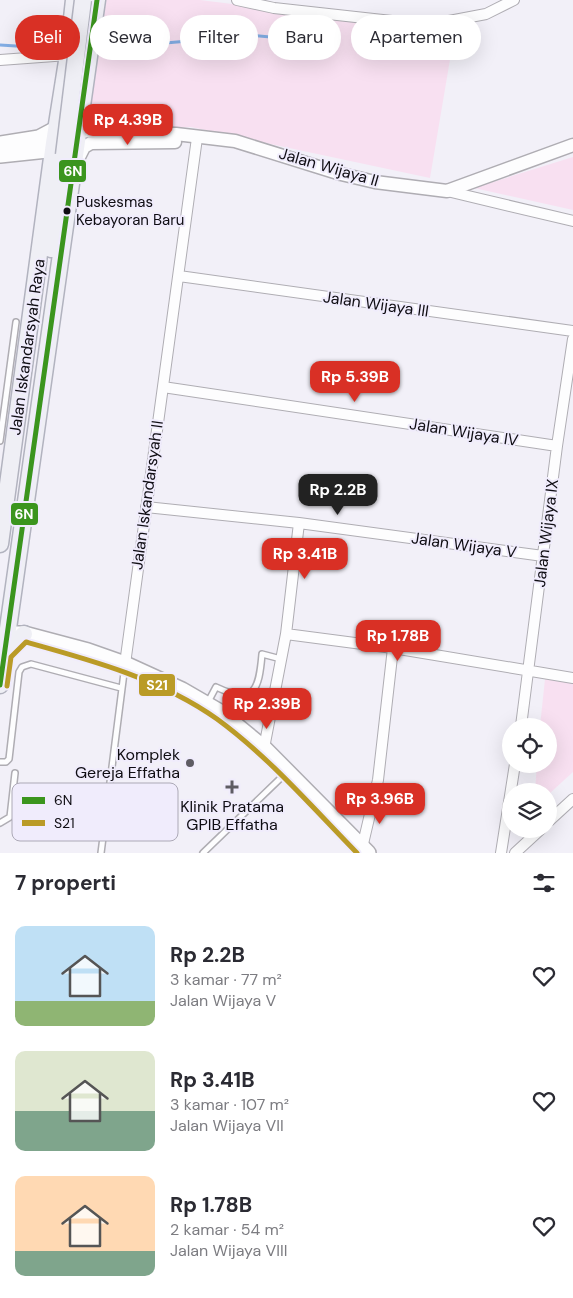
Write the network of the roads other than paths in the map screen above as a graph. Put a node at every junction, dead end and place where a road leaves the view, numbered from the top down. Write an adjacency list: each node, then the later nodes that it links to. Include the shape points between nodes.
1 (74, 0): 6 (main road, Jalan Iskandarsyah Raya)
2 (83, 0): 31 (main road, bridge)
3 (97, 0): 11 (main road, Jalan Iskandarsyah Raya)
4 (237, 0): 5 (street, via 274,8 428,25 486,14)
5 (514, 0)
6 (72, 15)
7 (15, 59): 8 (street)
8 (0, 60)
9 (67, 60): 10 (main road, Jalan Iskandarsyah Raya)
10 (56, 129): 13 (main road, via 39,138); 15 (main road, Jalan Iskandarsyah Raya)
11 (80, 131): 12 (street, Jalan Wijaya II, via 176,134); 17 (main road, Jalan Iskandarsyah Raya)
12 (196, 140): 17 (street, Jalan Wijaya II, via 91,143); 18 (street, Jalan Wijaya II, via 235,141 374,182); 20 (street, Jalan Iskandarsyah II)
13 (0, 144)
14 (573, 145): 18 (street, Jalan Wijaya II)
15 (53, 149): 16 (main road); 17 (main road); 26 (main road, Jalan Iskandarsyah Raya)
16 (0, 155)
17 (76, 156): 32 (main road, Jalan Iskandarsyah Raya)
18 (447, 191): 19 (street, Jalan Wijaya II)
19 (573, 221)
20 (179, 276): 22 (street, Jalan Wijaya III); 24 (street, Jalan Iskandarsyah II)
21 (16, 322): 26 (lane)
22 (573, 331)
23 (572, 346): 25 (street, Jalan Wijaya IX)
24 (163, 387): 25 (street, Jalan Wijaya IV); 27 (street, Jalan Iskandarsyah II)
25 (557, 446): 30 (street, Jalan Wijaya IX)
26 (7, 452): 29 (main road, Jalan Iskandarsyah Raya)
27 (146, 506): 28 (street, Jalan Wijaya V); 38 (street, Jalan Iskandarsyah II)
28 (299, 523): 30 (street, Jalan Wijaya V); 34 (street)
29 (0, 544)
30 (543, 556): 39 (street, Jalan Wijaya IX)
31 (0, 608)
32 (4, 631): 33 (main road); 36 (main road, Jalan Iskandarsyah Raya)
33 (24, 634): 36 (main road); 38 (main road)
34 (286, 634): 35 (street); 37 (street)
35 (393, 648): 39 (street); 57 (street, via 378,780)
36 (4, 652): 41 (main road, Jalan Iskandarsyah Raya)
37 (281, 659): 43 (lane, via 262,654 257,684 249,694 236,695 216,687); 45 (street)
38 (125, 664): 42 (lane, Jalan Iskandarsyah II); 43 (main road, via 182,690)
39 (530, 672): 40 (street); 44 (street, Jalan Wijaya IX)
40 (573, 678)
41 (0, 685)
42 (122, 688): 46 (lane, via 31,664 22,667 8,762); 51 (lane, Jalan Iskandarsyah II)
43 (206, 705): 45 (main road, via 245,730)
44 (522, 718)
45 (264, 748): 47 (main road)
46 (3, 762)
47 (287, 772): 57 (main road); 58 (lane)
48 (15, 773): 50 (lane)
49 (514, 773): 59 (street)
50 (14, 783)
51 (110, 783)
52 (12, 799): 55 (lane, via 10,817)
53 (573, 799): 54 (street)
54 (557, 814)
55 (0, 823)
56 (531, 838): 60 (street)
57 (365, 850)
58 (203, 853)
59 (501, 853)
60 (515, 853)

